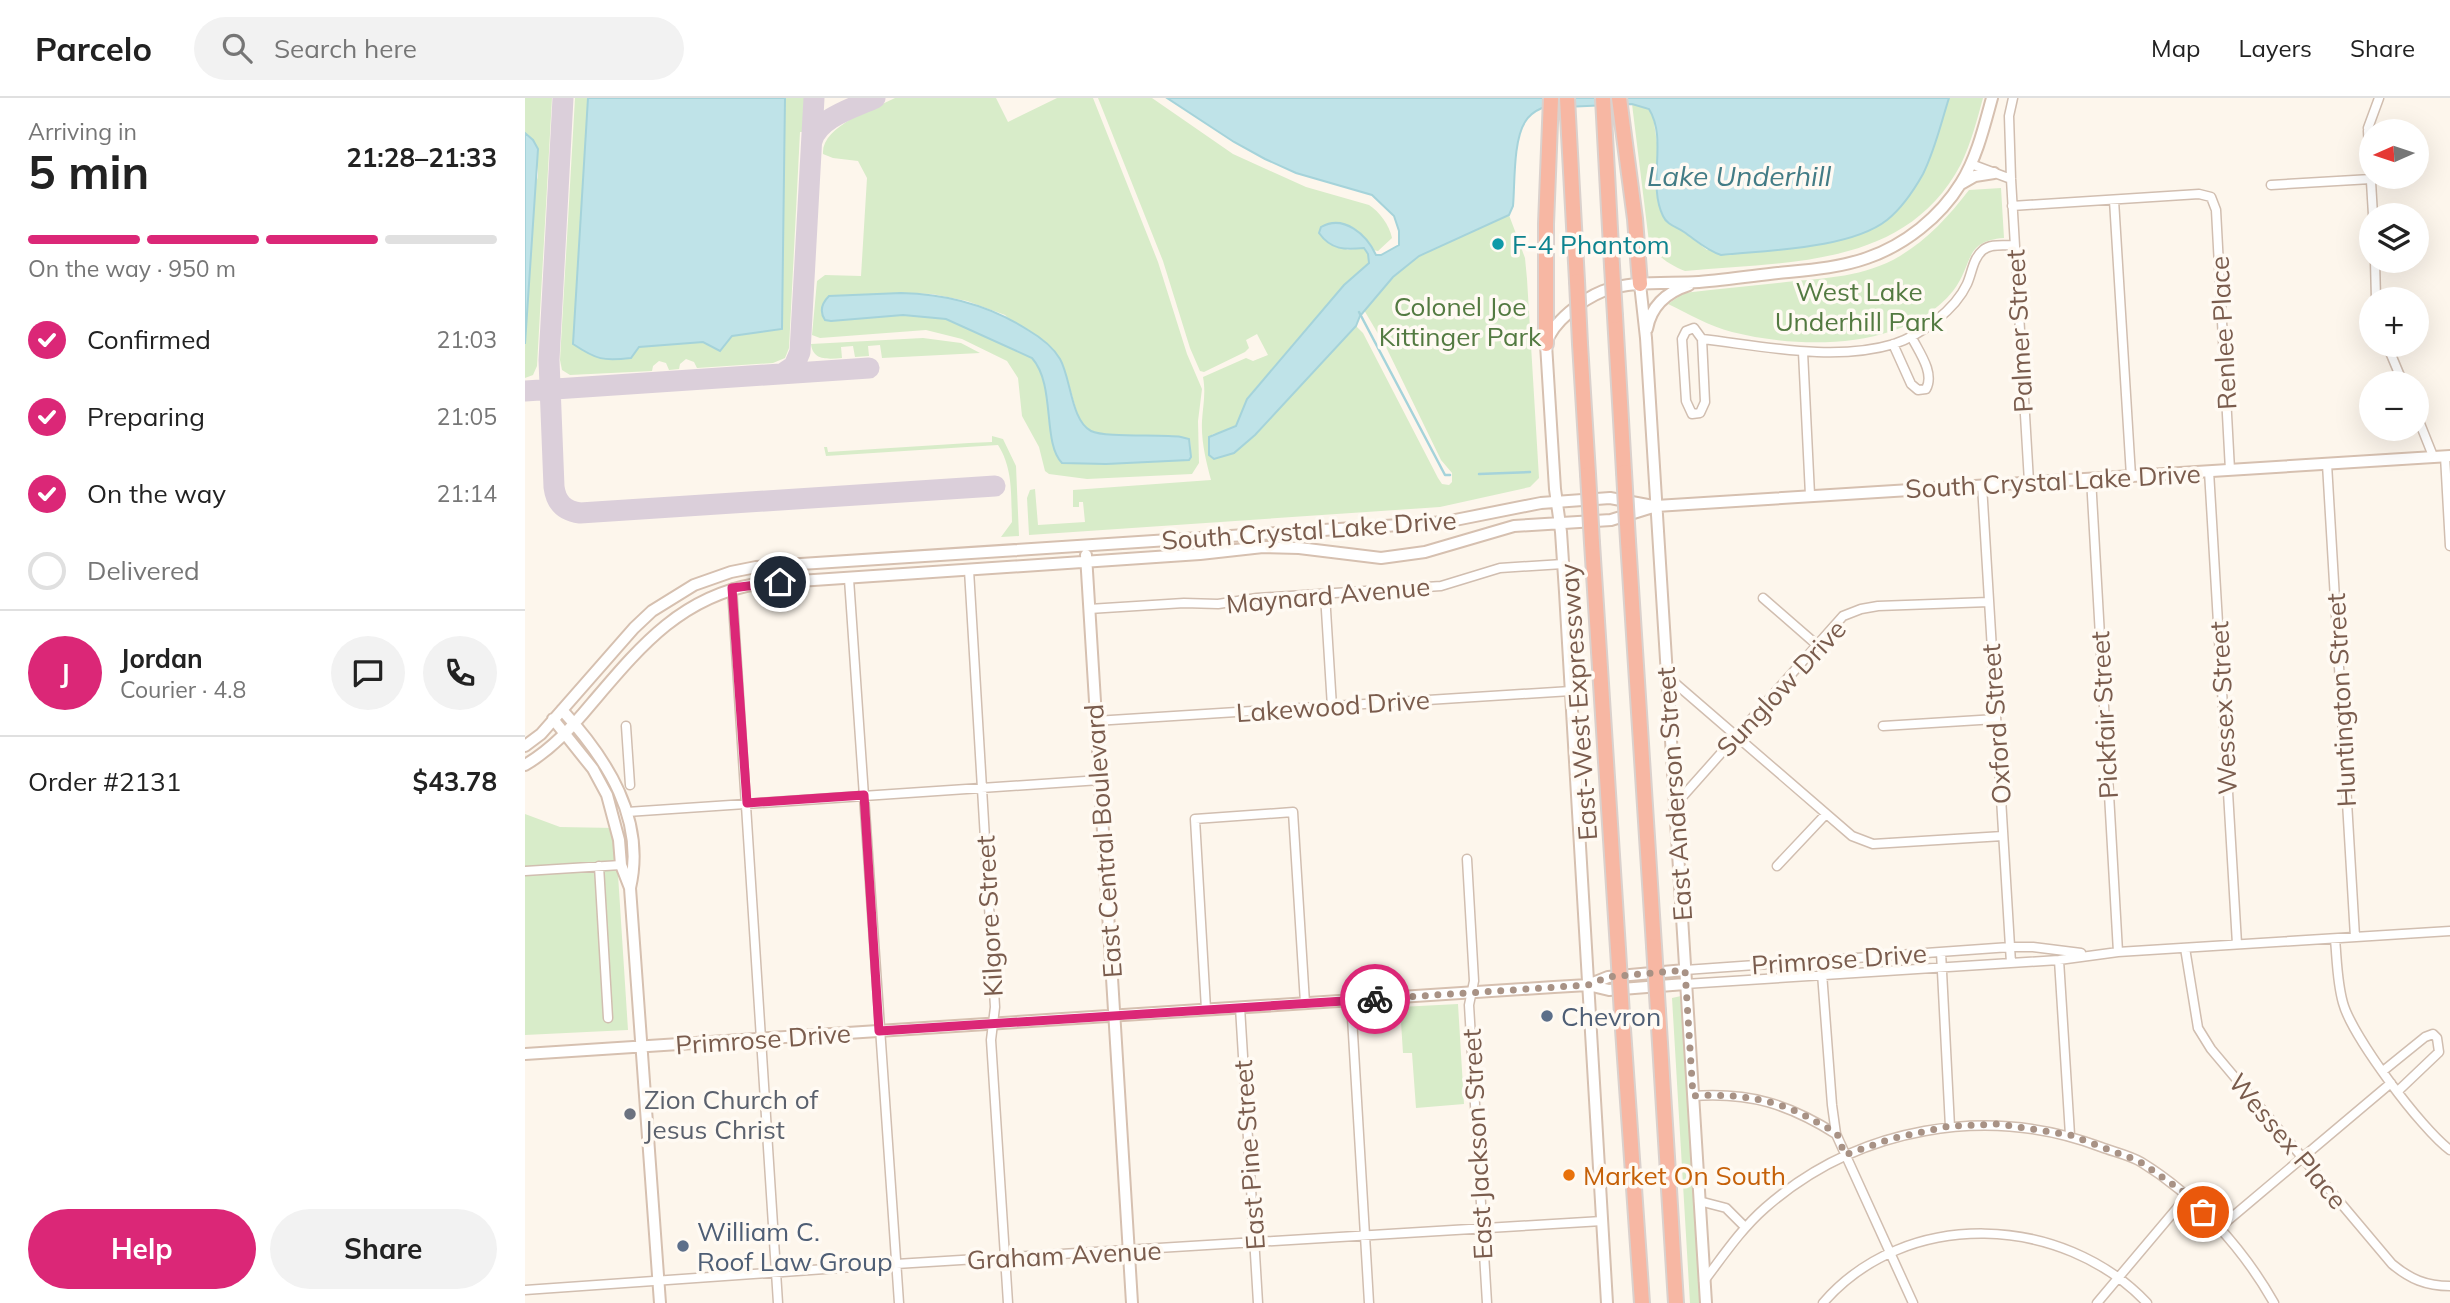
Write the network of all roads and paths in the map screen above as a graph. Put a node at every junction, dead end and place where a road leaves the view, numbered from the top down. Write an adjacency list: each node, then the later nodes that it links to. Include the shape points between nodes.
1 (1551, 98): 23 (highway)
2 (1567, 98): 148 (highway, East-West Expressway, bridge)
3 (1603, 98): 149 (highway, bridge)
4 (1619, 98): 19 (highway)
5 (1992, 98): 9 (main road)
6 (2012, 98): 11 (street, Palmer Street)
7 (2379, 98): 8 (street)
8 (2372, 119)
9 (1971, 164): 10 (street); 13 (main road)
10 (1994, 173): 11 (street); 13 (main road)
11 (2011, 179): 16 (street, Palmer Street)
12 (2359, 180): 14 (street)
13 (1961, 184): 18 (main road, via 1913,234 1869,258 1831,267)
14 (2271, 185)
15 (2114, 200): 16 (street); 29 (street, Renlee Place, via 2211,197 2216,210); 31 (street)
16 (2012, 206): 17 (street, Palmer Street)
17 (2014, 246): 20 (street, via 1984,249 1966,286 1945,313); 33 (street, Palmer Street)
18 (1698, 282): 19 (main road); 21 (main road, via 1678,288 1655,307)
19 (1640, 284): 21 (main road, East Anderson Street); 23 (main road, via 1594,295 1553,330)
20 (1911, 336): 24 (street); 24 (street, via 1929,373 1926,389 1911,384)
21 (1646, 338): 37 (main road, East Anderson Street)
22 (1702, 339): 22 (street, via 1695,328 1686,331 1682,339 1686,401 1692,414 1700,414 1705,402); 25 (street)
23 (1546, 344): 36 (main road)
24 (1893, 344): 25 (street)
25 (1803, 352): 35 (street)
26 (2429, 434): 27 (street)
27 (2443, 456): 28 (main road, South Crystal Lake Drive); 39 (street)
28 (2327, 464): 29 (main road, South Crystal Lake Drive); 83 (street, Huntington Street)
29 (2230, 470): 30 (main road, South Crystal Lake Drive)
30 (2209, 471): 31 (main road, South Crystal Lake Drive); 85 (street, Wessex Street)
31 (2131, 476): 32 (main road, South Crystal Lake Drive)
32 (2091, 478): 33 (main road, South Crystal Lake Drive); 89 (street, Pickfair Street)
33 (2029, 482): 34 (main road, South Crystal Lake Drive)
34 (1982, 485): 35 (main road, South Crystal Lake Drive); 48 (street, Oxford Street)
35 (1810, 495): 37 (main road, South Crystal Lake Drive)
36 (1556, 502): 37 (main road, South Crystal Lake Drive, via 1610,498); 38 (main road); 40 (main road, South Crystal Lake Drive, via 1518,505 1445,522)
37 (1656, 506): 38 (main road, South Crystal Lake Drive, via 1611,520); 51 (main road, East Anderson Street)
38 (1560, 523): 41 (main road, South Crystal Lake Drive, via 1514,526 1425,552 1381,558 1263,547); 42 (main road)
39 (2450, 546)
40 (1085, 547): 41 (main road, East Central Boulevard); 54 (main road, South Crystal Lake Drive, via 756,566 711,578 652,611)
41 (1086, 562): 43 (main road, South Crystal Lake Drive); 49 (main road, East Central Boulevard)
42 (1563, 564): 46 (street, Maynard Avenue, via 1500,568 1441,586); 52 (main road)
43 (969, 570): 44 (main road, South Crystal Lake Drive); 69 (street, Kilgore Street)
44 (849, 579): 45 (main road, South Crystal Lake Drive); 70 (street)
45 (732, 588): 58 (main road, South Crystal Lake Drive, via 659,629); 71 (street)
46 (1325, 594): 49 (street, Maynard Avenue); 53 (street)
47 (1763, 598): 50 (street)
48 (1989, 601): 50 (street, Sunglow Drive, via 1861,609 1843,616); 56 (street, Oxford Street)
49 (1090, 609): 57 (main road, East Central Boulevard)
50 (1817, 645): 62 (street, Sunglow Drive)
51 (1667, 679): 62 (street); 72 (main road, East Anderson Street)
52 (1571, 691): 53 (street, Lakewood Drive); 98 (main road)
53 (1332, 707): 57 (street, Lakewood Drive)
54 (562, 710): 55 (main road, South Crystal Lake Drive); 58 (main road)
55 (553, 719): 61 (main road); 63 (main road, South Crystal Lake Drive)
56 (1996, 719): 60 (street); 75 (street, Oxford Street)
57 (1095, 721): 67 (main road, East Central Boulevard)
58 (575, 723): 61 (main road, South Crystal Lake Drive); 66 (main road)
59 (626, 726): 65 (street)
60 (1883, 726)
61 (566, 734): 64 (main road, South Crystal Lake Drive); 77 (main road, via 607,795)
62 (1737, 735): 72 (street, Sunglow Drive); 74 (street)
63 (525, 746)
64 (525, 765)
65 (629, 772): 66 (street); 68 (street)
66 (614, 779): 73 (main road)
67 (1100, 780): 69 (street); 104 (main road, East Central Boulevard)
68 (630, 785)
69 (982, 786): 70 (street); 106 (street, Kilgore Street)
70 (864, 795): 71 (street); 107 (street)
71 (747, 803): 73 (street); 108 (street)
72 (1675, 805): 95 (main road, East Anderson Street)
73 (627, 812): 81 (main road, via 635,865)
74 (1826, 814): 75 (street, via 1852,836 1873,844); 79 (street)
75 (2003, 836): 86 (street, Oxford Street)
76 (1467, 859): 99 (street, East Jackson Street)
77 (621, 865): 78 (street); 81 (main road)
78 (599, 866): 80 (street); 105 (street)
79 (1777, 866)
80 (525, 871)
81 (630, 888): 109 (main road)
82 (2450, 931): 83 (street, Primrose Drive)
83 (2355, 937): 84 (street, Primrose Drive)
84 (2335, 939): 85 (street, Primrose Drive); 111 (street, via 2343,1003 2352,1026)
85 (2237, 944): 87 (street, Primrose Drive)
86 (2010, 947): 88 (street, Primrose Drive); 90 (street, Primrose Drive); 93 (street, Oxford Street)
87 (2185, 948): 89 (street, Primrose Drive); 120 (street, Wessex Place, via 2198,1028)
88 (1941, 952): 91 (street, Primrose Drive); 94 (street)
89 (2118, 952): 90 (street, Primrose Drive)
90 (2091, 954): 92 (street, Primrose Drive)
91 (1821, 960): 95 (street, Primrose Drive); 96 (street)
92 (2059, 960): 93 (street, Primrose Drive); 117 (street)
93 (2011, 963): 94 (street, Primrose Drive)
94 (1941, 967): 96 (street, Primrose Drive); 115 (street)
95 (1685, 970): 97 (main road, East Anderson Street); 98 (main road, Primrose Drive, via 1608,977)
96 (1822, 974): 97 (street, Primrose Drive); 116 (street)
97 (1685, 984): 98 (main road, Primrose Drive, via 1609,990); 114 (main road, East Anderson Street)
98 (1588, 985): 99 (main road, Primrose Drive); 123 (main road)
99 (1472, 992): 100 (main road, Primrose Drive); 125 (street, East Jackson Street, via 1469,1005)
100 (1351, 1000): 101 (main road, Primrose Drive); 127 (street)
101 (1305, 1003): 102 (main road, Primrose Drive); 103 (street, via 1293,812 1195,819)
102 (1240, 1007): 103 (main road, Primrose Drive); 128 (street, East Pine Street)
103 (1206, 1009): 104 (main road, Primrose Drive)
104 (1114, 1015): 106 (main road, Primrose Drive); 129 (main road, East Central Boulevard)
105 (608, 1018)
106 (993, 1023): 107 (main road, Primrose Drive); 131 (street, Kilgore Street)
107 (879, 1031): 108 (main road, Primrose Drive); 132 (street)
108 (762, 1039): 109 (main road, Primrose Drive); 133 (street)
109 (642, 1046): 110 (main road, Primrose Drive); 136 (main road)
110 (525, 1054)
111 (2383, 1071): 112 (street); 113 (street, via 2418,1041 2433,1034 2437,1038 2439,1052)
112 (2391, 1083): 113 (street); 120 (street)
113 (2398, 1091): 118 (street)
114 (1693, 1096): 116 (street, via 1756,1098 1809,1117); 122 (main road, East Anderson Street)
115 (1950, 1126): 117 (street, via 1999,1124); 119 (street)
116 (1836, 1134): 119 (street)
117 (2070, 1135): 121 (street, via 2139,1161)
118 (2450, 1150)
119 (1845, 1155): 124 (street, via 1789,1189); 130 (street)
120 (2304, 1158): 126 (street); 137 (street, Wessex Place, via 2392,1264 2420,1283)
121 (2188, 1195): 126 (street); 134 (street)
122 (1699, 1201): 124 (street, via 1726,1208); 135 (main road, East Anderson Street)
123 (1602, 1221): 125 (street, Graham Avenue); 147 (main road)
124 (1745, 1227): 135 (street)
125 (1482, 1228): 127 (street, Graham Avenue); 146 (street, East Jackson Street)
126 (2219, 1228): 155 (street)
127 (1365, 1237): 128 (street, Graham Avenue); 145 (street)
128 (1255, 1243): 129 (street, Graham Avenue); 144 (street, East Pine Street)
129 (1129, 1251): 131 (street, Graham Avenue); 143 (main road, East Central Boulevard)
130 (1890, 1254): 134 (street, via 1948,1236 1993,1233 2083,1254); 151 (street, via 1849,1278); 152 (street)
131 (1005, 1259): 132 (street, Graham Avenue); 142 (street, Kilgore Street)
132 (896, 1264): 133 (street, Graham Avenue); 141 (street)
133 (776, 1274): 136 (street, Graham Avenue); 140 (street)
134 (2119, 1277): 153 (street); 154 (street)
135 (1704, 1281): 150 (main road, East Anderson Street)
136 (659, 1282): 138 (street, Graham Avenue); 139 (main road)
137 (2450, 1286)
138 (525, 1290)
139 (660, 1303)
140 (778, 1303)
141 (899, 1303)
142 (1008, 1303)
143 (1132, 1303)
144 (1258, 1303)
145 (1369, 1303)
146 (1486, 1303)
147 (1607, 1303)
148 (1642, 1303)
149 (1676, 1303)
150 (1706, 1303)
151 (1823, 1303)
152 (1913, 1303)
153 (2097, 1303)
154 (2147, 1303)
155 (2274, 1303)

